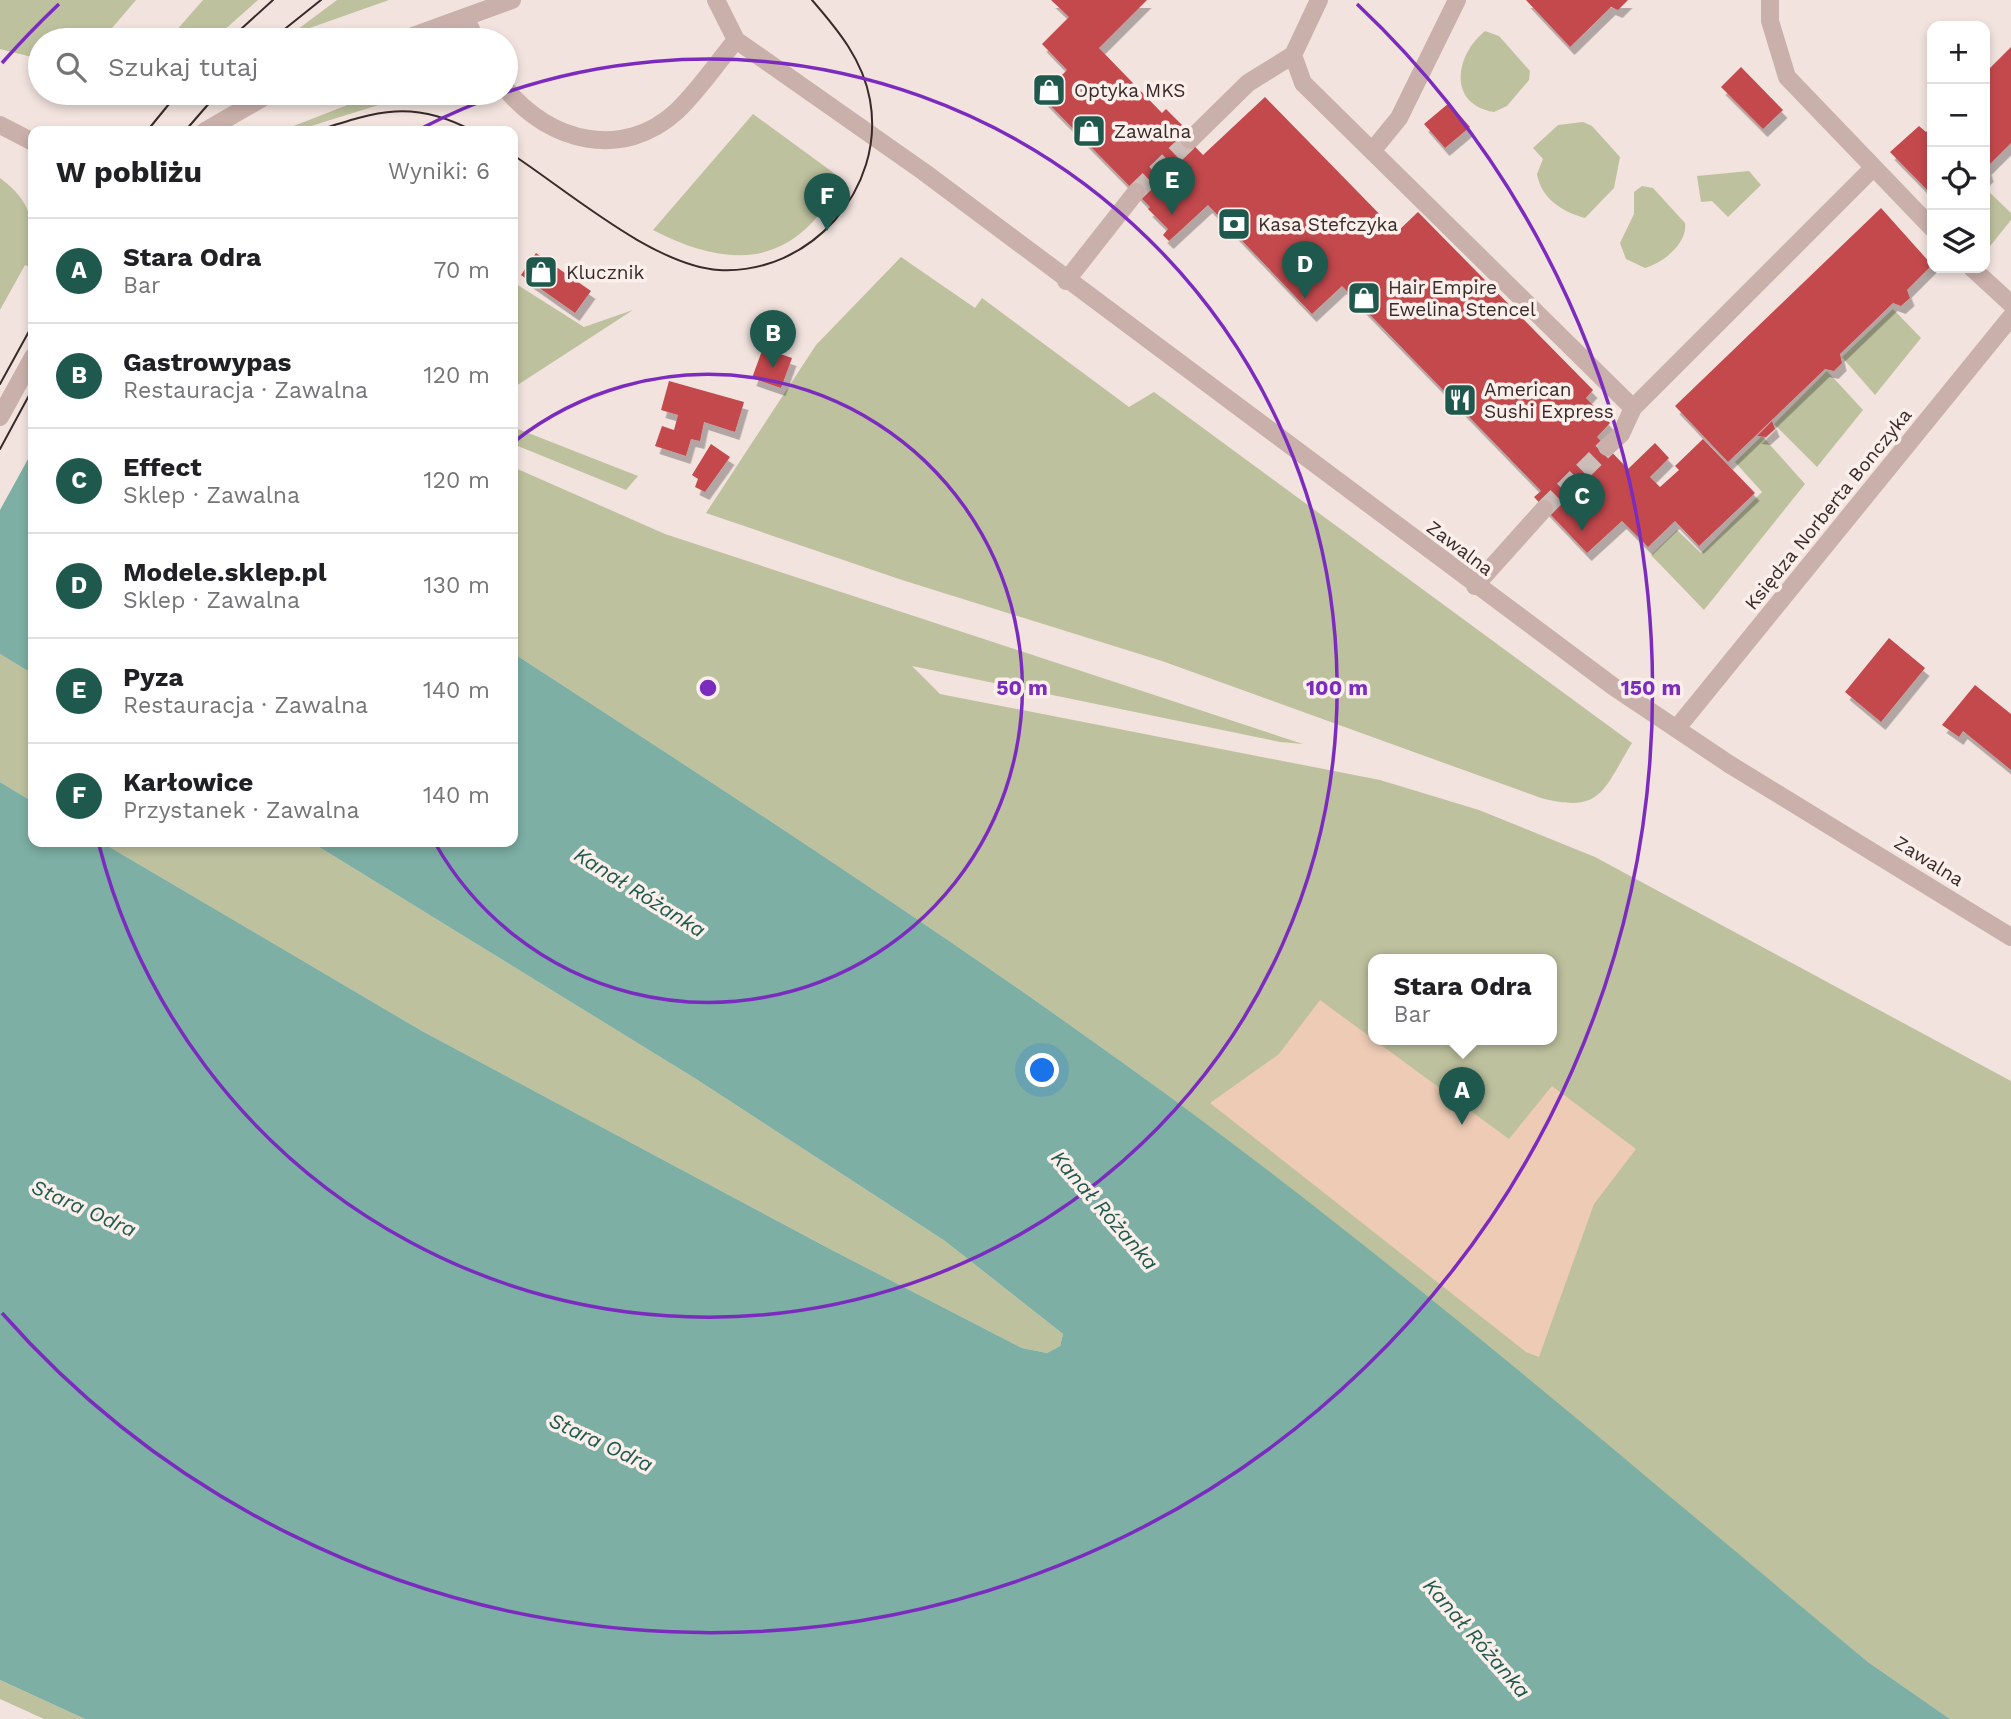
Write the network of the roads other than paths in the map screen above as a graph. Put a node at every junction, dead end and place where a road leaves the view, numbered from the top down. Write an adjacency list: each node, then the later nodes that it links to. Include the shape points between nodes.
1 (512, 0): 6 (street)
2 (716, 0): 9 (street, Zawalna)
3 (1319, 0): 10 (street)
4 (1457, 0): 17 (street, via 1399,118)
5 (1770, 0): 18 (street, via 1770,21 1787,77)
6 (465, 17): 7 (street); 8 (street)
7 (435, 28)
8 (470, 28)
9 (736, 40): 11 (street, via 676,112 621,140 590,142 556,130); 22 (street, Zawalna, via 924,172)
10 (1293, 55): 16 (street, via 1248,83); 17 (street, via 1303,83)
11 (518, 102)
12 (250, 105): 14 (street)
13 (0, 125): 15 (street)
14 (214, 126)
15 (28, 139)
16 (1190, 140)
17 (1372, 151): 26 (street)
18 (1872, 169): 20 (street); 26 (street)
19 (1136, 192): 22 (street)
20 (1927, 223)
21 (1977, 273): 23 (street)
22 (1066, 281): 30 (street, Zawalna)
23 (2011, 304)
24 (2011, 317): 31 (street, Księdza Norberta Bonczyka)
25 (28, 366): 27 (street)
26 (1633, 408): 28 (street, via 1621,434)
27 (0, 417)
28 (1607, 447)
29 (1544, 509): 30 (street)
30 (1475, 586): 31 (street, Zawalna)
31 (1677, 727): 32 (street, Zawalna, via 1729,764)
32 (2011, 937)

